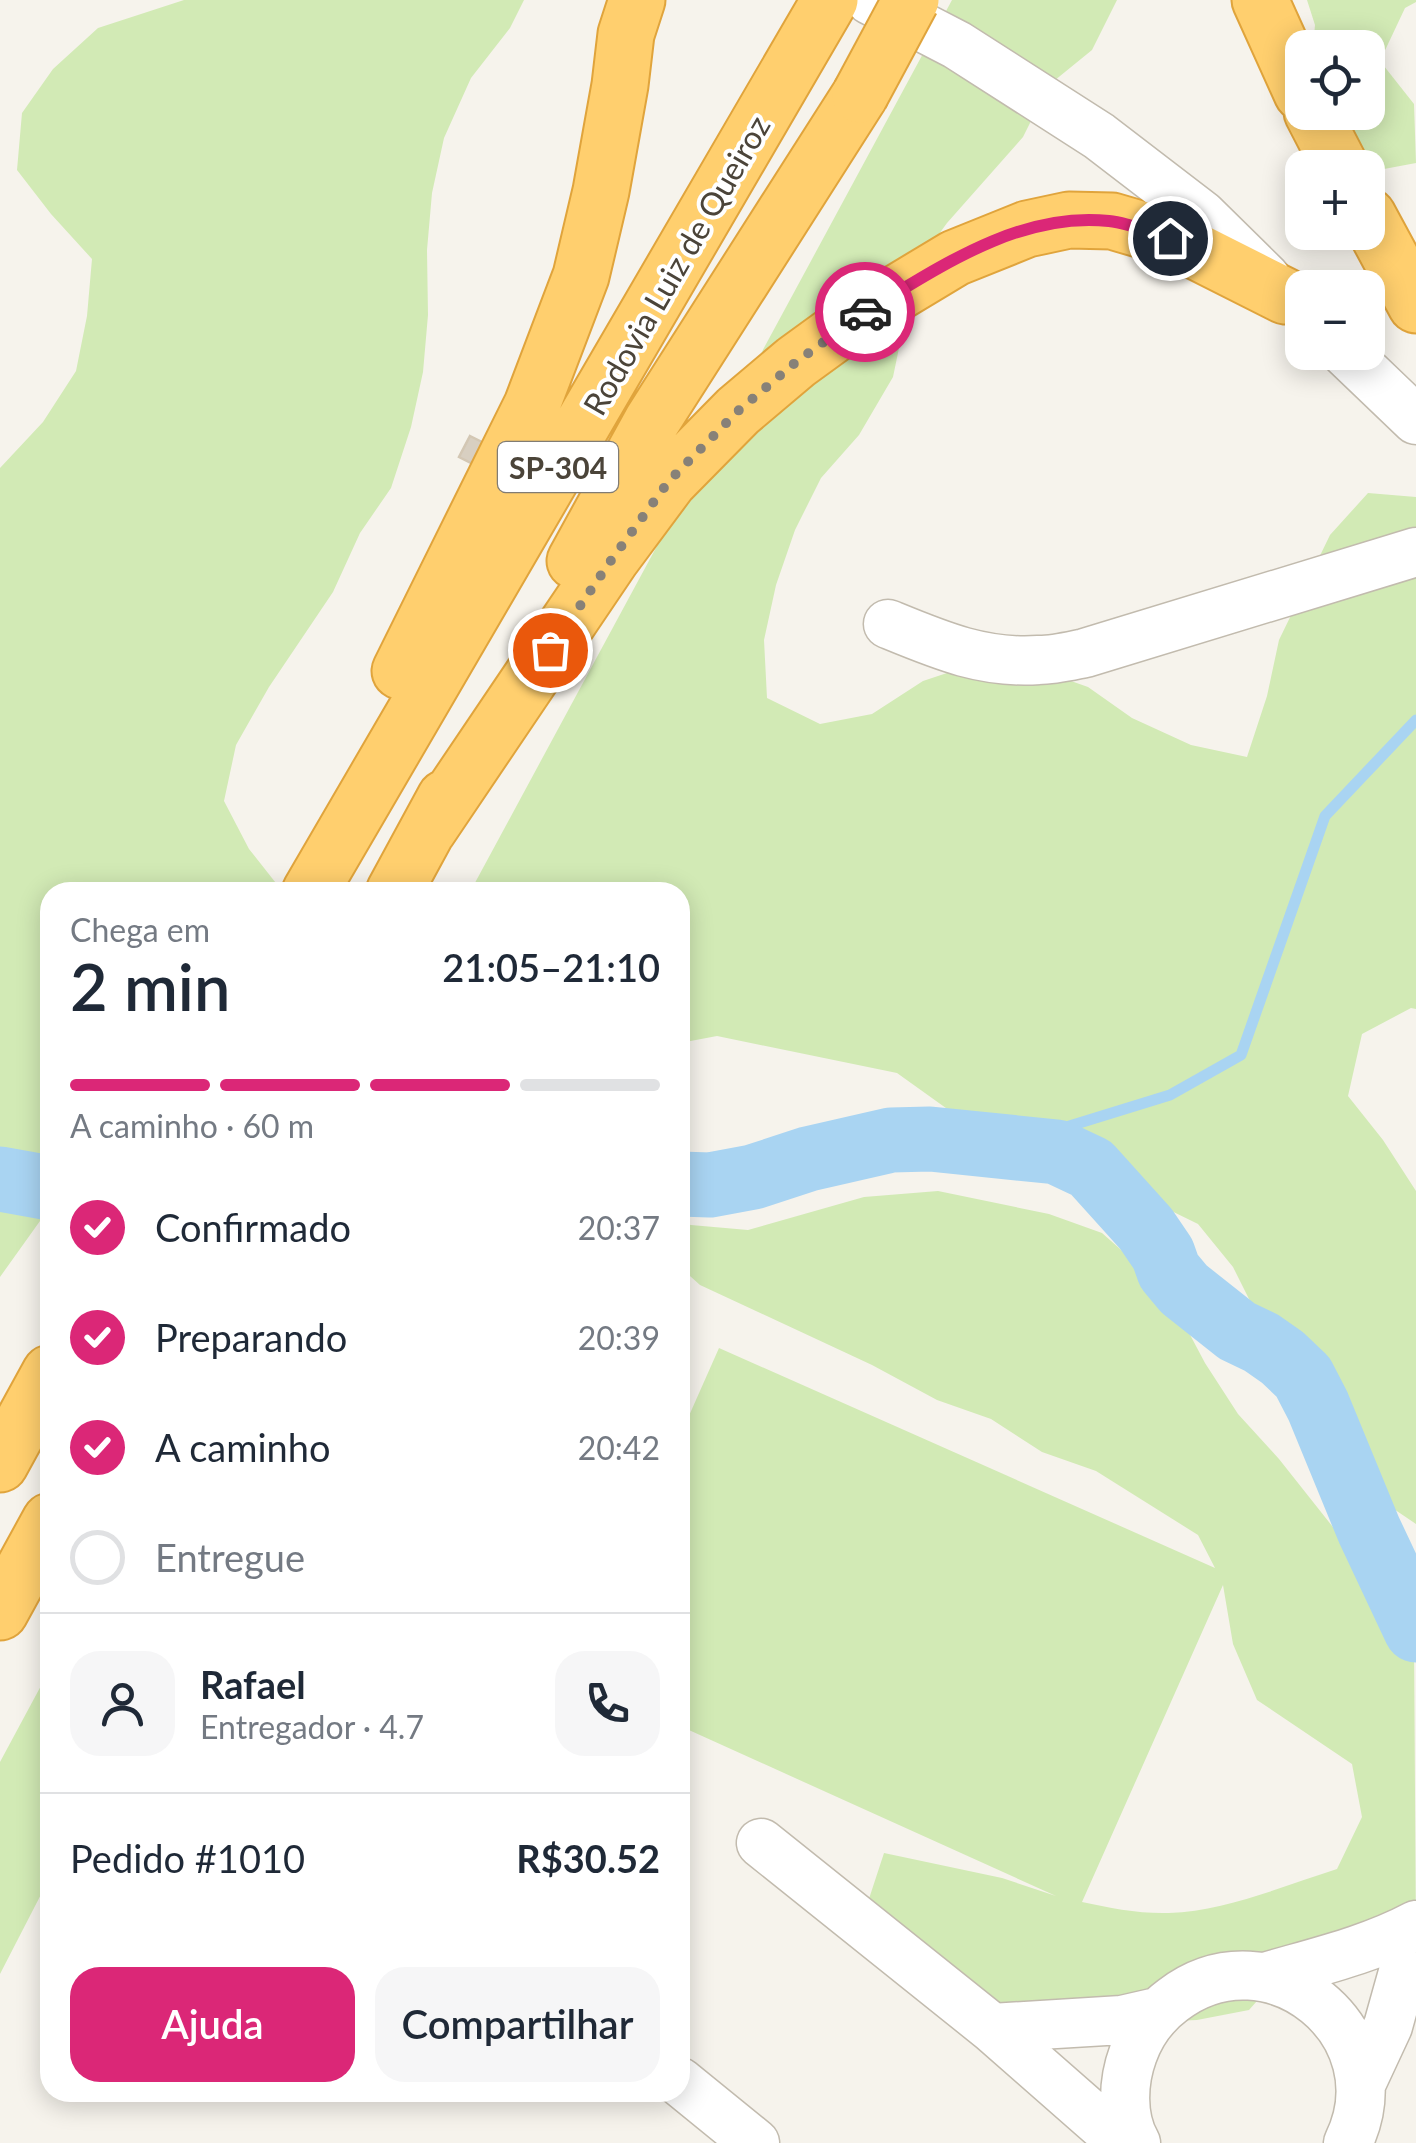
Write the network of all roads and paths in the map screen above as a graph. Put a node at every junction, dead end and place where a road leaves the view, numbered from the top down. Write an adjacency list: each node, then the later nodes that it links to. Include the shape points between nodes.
1 (870, 0): 8 (street, via 957,45 1099,136 1202,215)
2 (910, 0): 15 (highway, Rodovia Luiz de Queiroz / SP-304, bridge, via 860,95 652,421)
3 (1260, 0): 6 (highway)
4 (628, 11): 16 (highway, via 620,85 581,276 532,405 344,780)
5 (817, 21): 17 (highway, Rodovia Luiz de Queiroz / SP-304)
6 (1285, 55)
7 (1385, 248): 10 (highway)
8 (1285, 295)
9 (1285, 299): 15 (highway, via 1170,238 1112,221 1069,220 955,258 862,314 738,411 669,481)
10 (1416, 305)
11 (1364, 370): 12 (street)
12 (1416, 420)
13 (1416, 552): 14 (street, via 1085,653 1040,660 976,656)
14 (888, 624)
15 (428, 830): 18 (highway, Rodovia Luiz de Queiroz / SP-304)
16 (311, 882)
17 (314, 882)
18 (399, 882)
19 (40, 1391): 20 (highway)
20 (0, 1464)
21 (40, 1539): 22 (highway)
22 (0, 1612)
23 (761, 1843): 27 (street)
24 (1416, 1926): 25 (street, via 1348,1954); 29 (street)
25 (1265, 1976): 26 (street, via 1226,1976 1188,1988); 29 (street, via 1301,1990 1331,2014 1352,2047)
26 (1157, 2012): 27 (street); 32 (street, via 1127,2070 1125,2103)
27 (992, 2028): 31 (street)
28 (690, 2090): 30 (street)
29 (1357, 2124)
30 (754, 2143)
31 (1123, 2143)
32 (1136, 2143)

